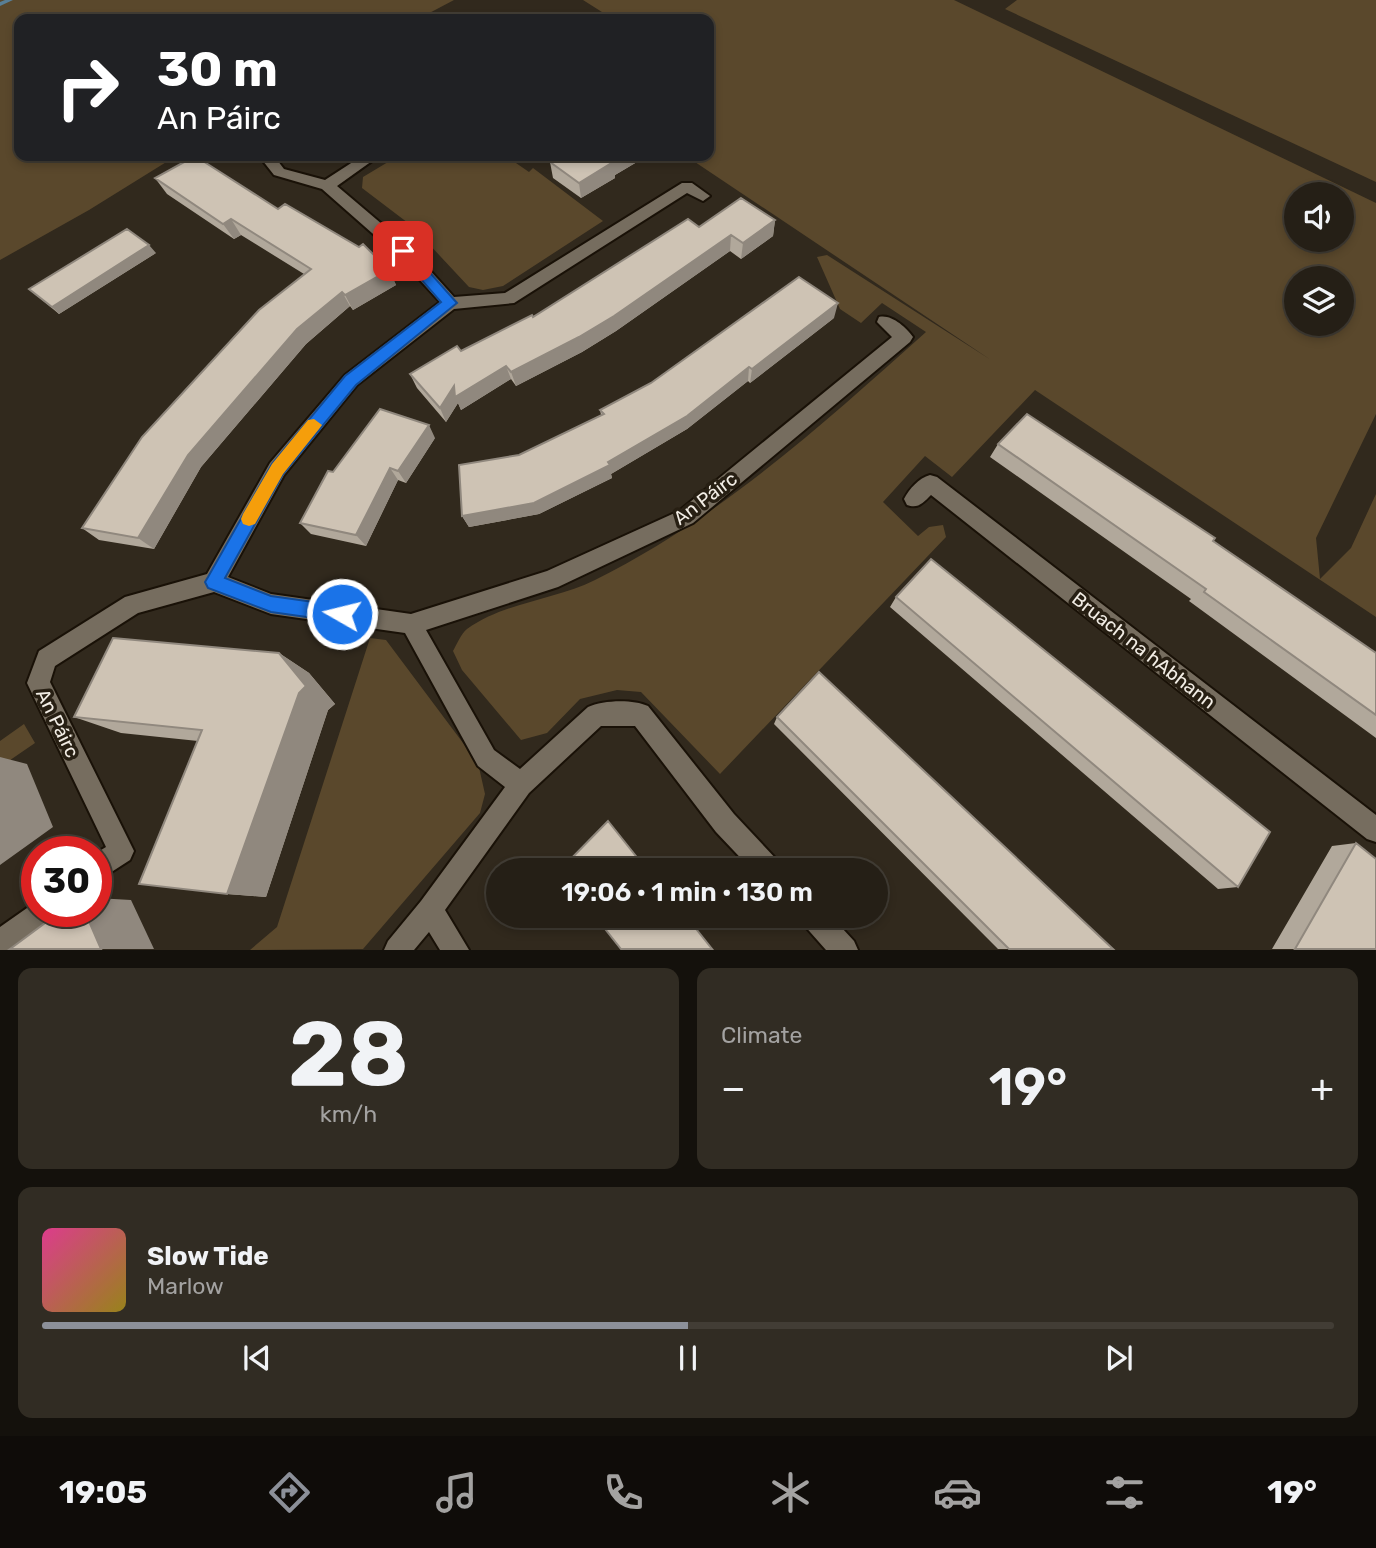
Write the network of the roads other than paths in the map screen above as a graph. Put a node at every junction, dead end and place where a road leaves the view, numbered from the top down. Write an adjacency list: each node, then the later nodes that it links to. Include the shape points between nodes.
1 (270, 161): 3 (street, via 279,172)
2 (364, 161): 3 (street)
3 (327, 186): 5 (street, via 403,251)
4 (703, 196): 5 (street, via 687,186 508,299)
5 (450, 303): 8 (street, via 351,380 277,469)
6 (885, 322): 9 (street, An Páirc, via 904,337 686,517 551,580)
7 (914, 499): 11 (street, Bruach na hAbhann, via 930,484)
8 (214, 582): 9 (street, An Páirc, via 271,604); 12 (street, An Páirc, via 133,604 47,659 38,683 121,850)
9 (411, 624): 10 (street, via 486,758)
10 (521, 785): 13 (street, via 596,715 640,714); 14 (street)
11 (1376, 830)
12 (112, 857)
13 (758, 858)
14 (430, 910): 18 (street); 19 (street)
15 (21, 927): 17 (street)
16 (824, 928): 20 (street)
17 (0, 943)
18 (397, 950)
19 (456, 950)
20 (845, 950)

